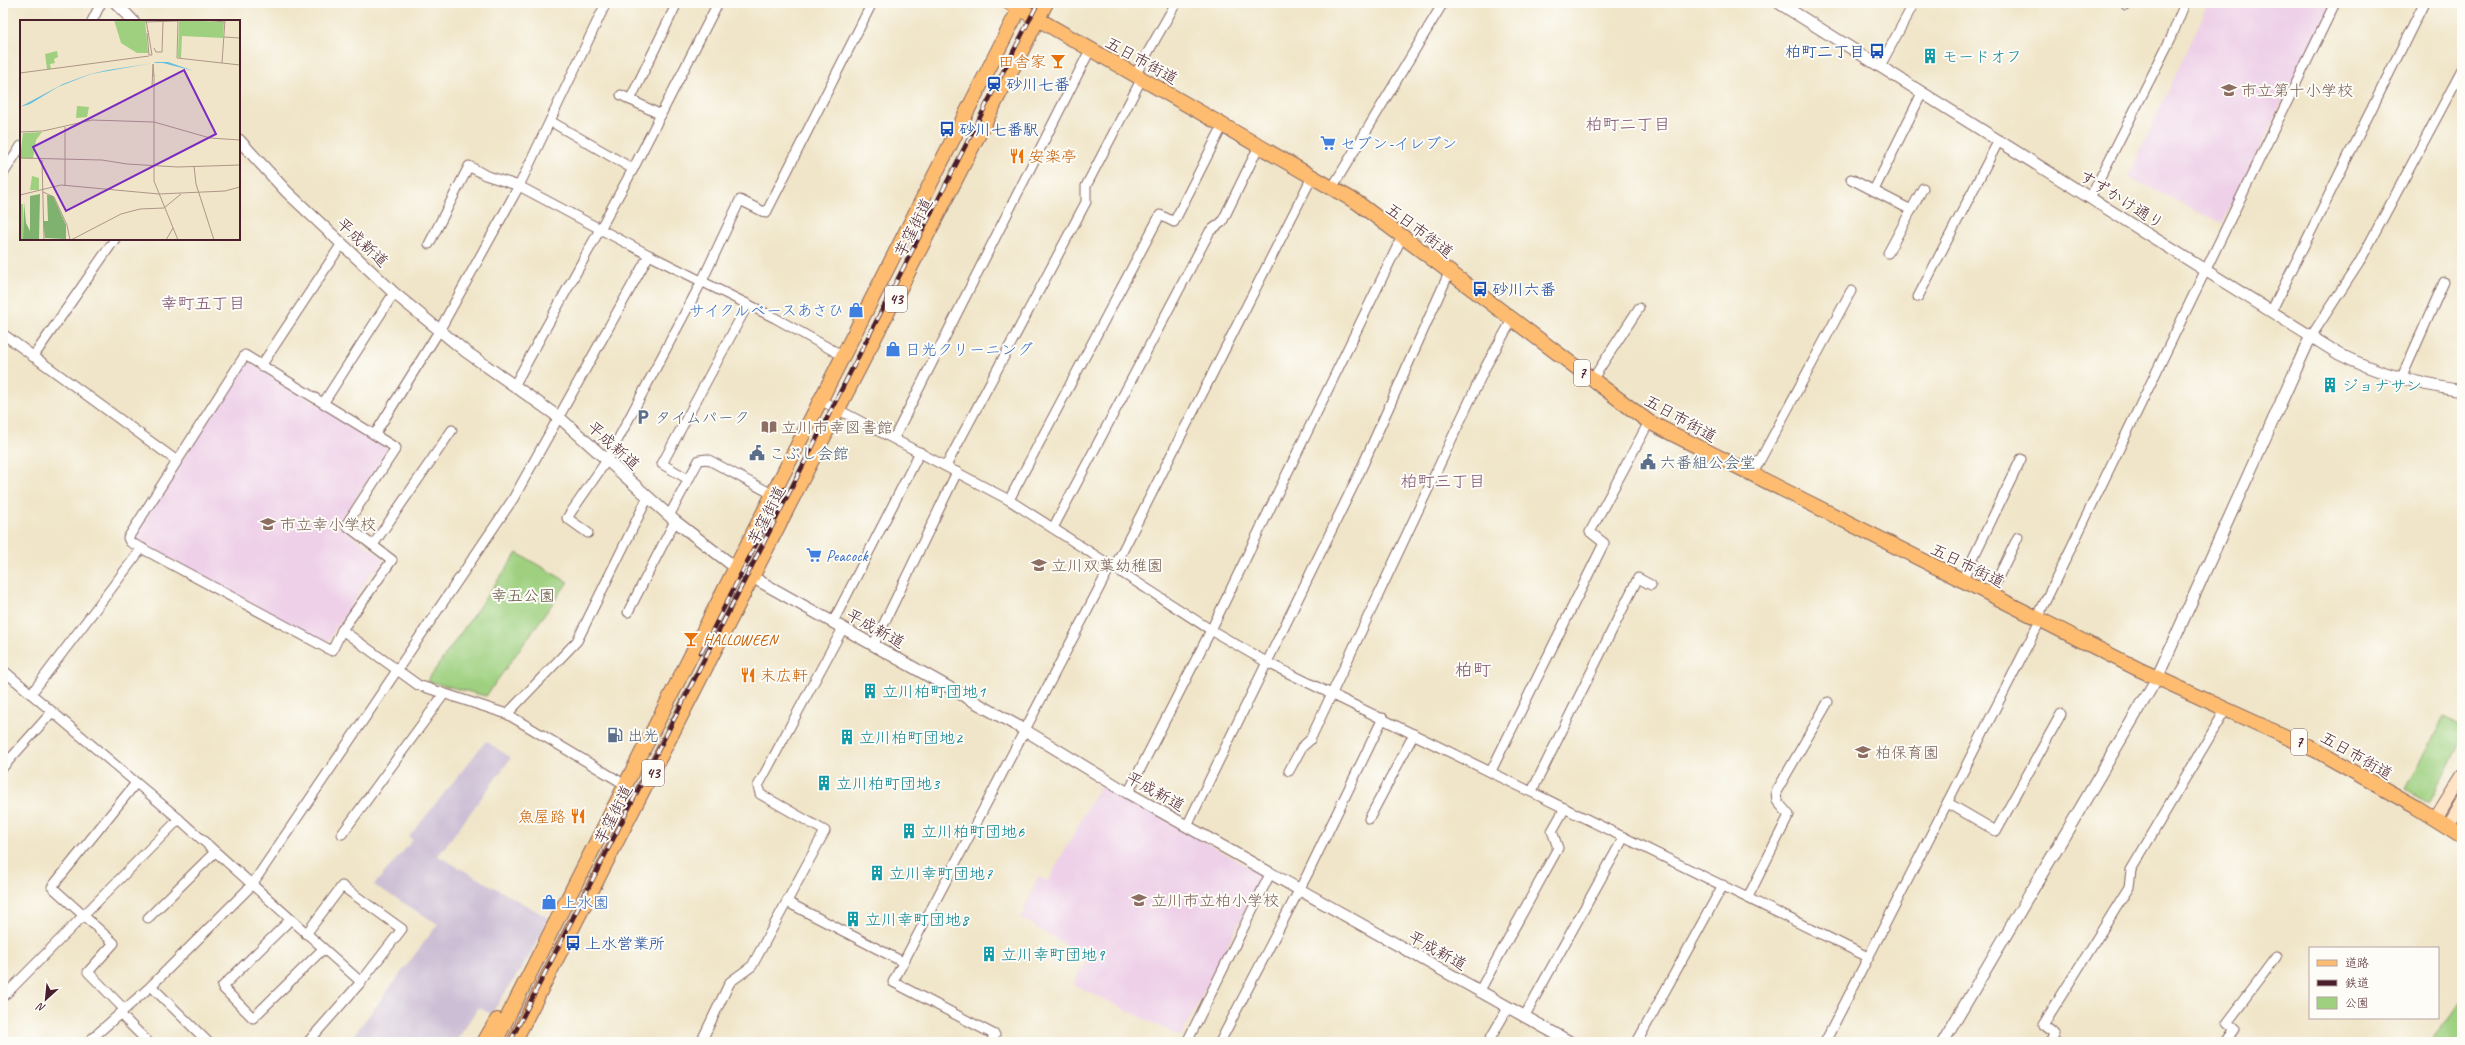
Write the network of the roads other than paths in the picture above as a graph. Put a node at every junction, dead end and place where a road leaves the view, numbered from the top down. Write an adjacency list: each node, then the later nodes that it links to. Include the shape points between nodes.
1 (101, 3): 17 (street)
2 (116, 3): 18 (street)
3 (606, 3): 27 (street)
4 (677, 3): 25 (street)
5 (718, 3): 26 (street)
6 (872, 3): 52 (street, via 766,213 740,200)
7 (1046, 3): 16 (main road, 芋窪街道 / 43)
8 (1176, 3): 22 (street)
9 (1443, 3): 38 (street)
10 (1779, 3): 20 (street, すずかけ通り)
11 (1914, 3): 20 (street)
12 (2185, 3): 41 (street, via 2171,38)
13 (2335, 3): 50 (street)
14 (2424, 3): 59 (street)
15 (1017, 5): 16 (main road, 五日市街道 / 7); 64 (main road, 芋窪街道 / 43)
16 (1037, 19): 19 (main road, 五日市街道 / 7); 73 (main road, 芋窪街道 / 43)
17 (92, 20)
18 (132, 20)
19 (1090, 50): 22 (main road, 五日市街道 / 7); 78 (street)
20 (1880, 66): 23 (street, すずかけ通り)
21 (2462, 70): 63 (street, via 2359,263)
22 (1138, 77): 28 (main road, 五日市街道 / 7); 83 (street, via 1086,186 1086,202)
23 (1922, 93): 29 (street, すずかけ通り); 40 (street)
24 (621, 95): 25 (street)
25 (630, 100): 26 (street)
26 (661, 115): 33 (street)
27 (550, 121): 33 (street); 37 (street)
28 (1223, 125): 31 (main road, 五日市街道 / 7); 89 (street, via 1174,222 1160,215)
29 (1999, 140): 41 (street, すずかけ通り); 56 (street)
30 (240, 141): 47 (street, 平成新道)
31 (1259, 146): 35 (main road, 五日市街道 / 7); 91 (street, via 1222,222 1210,231)
32 (20, 148): 34 (street)
33 (633, 169): 43 (street)
34 (3, 174)
35 (1312, 177): 38 (main road, 五日市街道 / 7); 96 (street)
36 (1851, 179): 40 (street)
37 (519, 186): 43 (street); 46 (street, via 485,175 469,166); 61 (street)
38 (1332, 188): 44 (main road, 五日市街道 / 7, via 1358,203)
39 (1923, 188): 42 (street)
40 (1874, 190): 42 (street)
41 (2090, 198): 50 (street, すずかけ通り)
42 (1911, 210): 48 (street)
43 (601, 228): 49 (street); 69 (street)
44 (1402, 237): 51 (main road, 五日市街道 / 7); 107 (street)
45 (114, 240): 65 (street)
46 (429, 244)
47 (341, 245): 55 (street, 平成新道); 66 (street)
48 (1888, 253)
49 (649, 255): 52 (street); 74 (street)
50 (2204, 270): 59 (street, すずかけ通り); 103 (street, via 2040,610)
51 (1449, 273): 60 (main road, 五日市街道 / 7); 109 (street, via 1357,478)
52 (702, 281): 57 (street); 81 (street)
53 (2444, 282): 67 (street)
54 (1851, 291): 85 (street)
55 (394, 293): 61 (street, 平成新道); 72 (street)
56 (1918, 297)
57 (748, 304): 64 (street); 86 (street, via 662,464)
58 (1639, 309): 68 (street)
59 (2271, 312): 63 (street, すずかけ通り)
60 (1512, 320): 68 (main road, 五日市街道 / 7); 115 (street, via 1486,366)
61 (439, 331): 69 (street, 平成新道); 77 (street)
62 (3, 334): 65 (street)
63 (2310, 338): 67 (street, すずかけ通り, via 2359,364); 112 (street)
64 (843, 356): 71 (main road, 芋窪街道 / 43)
65 (33, 357): 82 (street)
66 (261, 366): 72 (street); 82 (street, via 245,355)
67 (2401, 379): 70 (street, すずかけ通り)
68 (1592, 380): 75 (main road, 五日市街道 / 7)
69 (514, 386): 74 (street, 平成新道)
70 (2462, 391)
71 (820, 400): 73 (street); 87 (main road, 芋窪街道 / 43)
72 (324, 402): 77 (street)
73 (839, 409): 78 (street); 98 (main road, 芋窪街道 / 43)
74 (560, 418): 81 (street, 平成新道); 111 (street, via 513,498)
75 (1649, 422): 85 (main road, 五日市街道 / 7); 126 (street, via 1590,532 1604,543)
76 (452, 430): 94 (street)
77 (375, 434): 94 (street, via 396,448 346,525)
78 (894, 438): 79 (street)
79 (920, 452): 83 (street); 104 (street)
80 (2022, 459): 99 (street)
81 (607, 460): 88 (street, 平成新道); 92 (street, via 567,518)
82 (176, 461): 95 (street, via 128,538 130,542)
83 (946, 466): 84 (street)
84 (957, 472): 89 (street); 108 (street)
85 (1752, 475): 99 (main road, 五日市街道 / 7)
86 (688, 479): 87 (street, via 699,460 707,459); 90 (street)
87 (772, 494): 97 (main road, 芋窪街道 / 43)
88 (648, 497): 90 (street, 平成新道); 119 (street, via 577,641)
89 (1010, 500): 91 (street)
90 (672, 518): 97 (street, 平成新道); 102 (street)
91 (1053, 528): 96 (street)
92 (588, 533)
93 (2018, 537): 101 (street)
94 (373, 545): 106 (street, via 392,560)
95 (142, 548): 106 (street, via 332,651); 113 (street)
96 (1113, 566): 107 (street); 122 (street)
97 (736, 568): 98 (street, 平成新道); 129 (main road, 芋窪街道 / 43)
98 (754, 578): 104 (street, 平成新道); 158 (main road, 芋窪街道 / 43)
99 (1962, 581): 101 (main road, 五日市街道 / 7)
100 (1651, 585): 130 (street, via 1638,578)
101 (1990, 594): 103 (main road, 五日市街道 / 7)
102 (628, 612)
103 (2041, 618): 112 (main road, 五日市街道 / 7); 133 (street)
104 (833, 622): 105 (street, 平成新道)
105 (843, 628): 108 (street, 平成新道); 148 (street, via 758,786 760,794 825,831)
106 (342, 630): 111 (street)
107 (1211, 630): 109 (street); 131 (street)
108 (874, 644): 122 (street, 平成新道)
109 (1268, 663): 115 (street); 138 (street)
110 (3, 670): 113 (street)
111 (396, 670): 114 (street, via 418,685); 145 (street)
112 (2157, 678): 117 (main road, 五日市街道 / 7); 182 (street)
113 (31, 694): 118 (street)
114 (444, 694): 119 (street); 139 (street)
115 (1332, 694): 121 (street); 125 (street, via 1310,740 1302,747)
116 (1828, 702): 147 (street, via 1776,792 1777,801 1789,815)
117 (2226, 709): 137 (main road, 五日市街道 / 7, via 2317,751); 183 (street, via 2131,870 2129,887 2043,1025 2055,1034)
118 (52, 712): 124 (street); 128 (street)
119 (507, 714): 129 (street)
120 (2060, 714): 133 (street, via 1996,831)
121 (1382, 718): 123 (street); 146 (street)
122 (1023, 729): 131 (street, 平成新道); 157 (street)
123 (1414, 734): 126 (street); 136 (street)
124 (3, 767)
125 (1289, 771)
126 (1491, 771): 130 (street)
127 (2462, 775): 137 (main road)
128 (136, 783): 135 (street); 149 (street, via 52,887)
129 (624, 784): 156 (main road, 芋窪街道 / 43)
130 (1532, 791): 134 (street)
131 (1128, 793): 138 (street, 平成新道)
132 (2462, 801): 137 (main road)
133 (1948, 803): 154 (street)
134 (1565, 808): 141 (street); 161 (street, via 1552,831 1558,848)
135 (178, 819): 142 (street); 149 (street)
136 (1369, 819)
137 (2441, 823): 140 (main road, 五日市街道 / 7)
138 (1187, 826): 143 (street, 平成新道)
139 (342, 834)
140 (2462, 836)
141 (1624, 837): 144 (street); 165 (street)
142 (214, 853): 145 (street); 150 (street)
143 (1270, 874): 146 (street, 平成新道); 177 (street)
144 (1723, 885): 147 (street); 180 (street)
145 (251, 886): 151 (street); 160 (street)
146 (1299, 890): 161 (street, 平成新道); 178 (street)
147 (1748, 897): 154 (street)
148 (787, 902): 157 (street); 175 (street, via 752,966 730,982)
149 (85, 916): 162 (street); 164 (street, via 114,943 88,972)
150 (148, 918)
151 (290, 920): 152 (street); 153 (street, via 222,987 254,1018)
152 (306, 934): 153 (street); 159 (street, via 342,886 402,929)
153 (323, 949): 159 (street)
154 (1868, 957): 181 (street)
155 (2276, 957): 184 (street, via 2227,1022 2235,1029)
156 (536, 962): 171 (main road); 172 (main road, 芋窪街道 / 43)
157 (903, 962): 176 (street, via 893,982 995,1034)
158 (553, 968): 173 (main road, 芋窪街道 / 43); 174 (main road)
159 (361, 982): 170 (street)
160 (151, 986): 164 (street); 169 (street)
161 (1479, 992): 163 (street, 平成新道)
162 (3, 997)
163 (1508, 1008): 165 (street, 平成新道); 166 (street)
164 (122, 1011): 167 (street); 168 (street)
165 (1524, 1017): 179 (street, 平成新道)
166 (1490, 1039)
167 (91, 1041)
168 (148, 1042)
169 (208, 1042)
170 (308, 1042)
171 (484, 1042)
172 (495, 1042)
173 (514, 1042)
174 (525, 1042)
175 (701, 1042)
176 (991, 1042)
177 (1186, 1042)
178 (1220, 1042)
179 (1570, 1042)
180 (1637, 1042)
181 (1824, 1042)
182 (1943, 1042)
183 (2050, 1042)
184 (2226, 1042)

